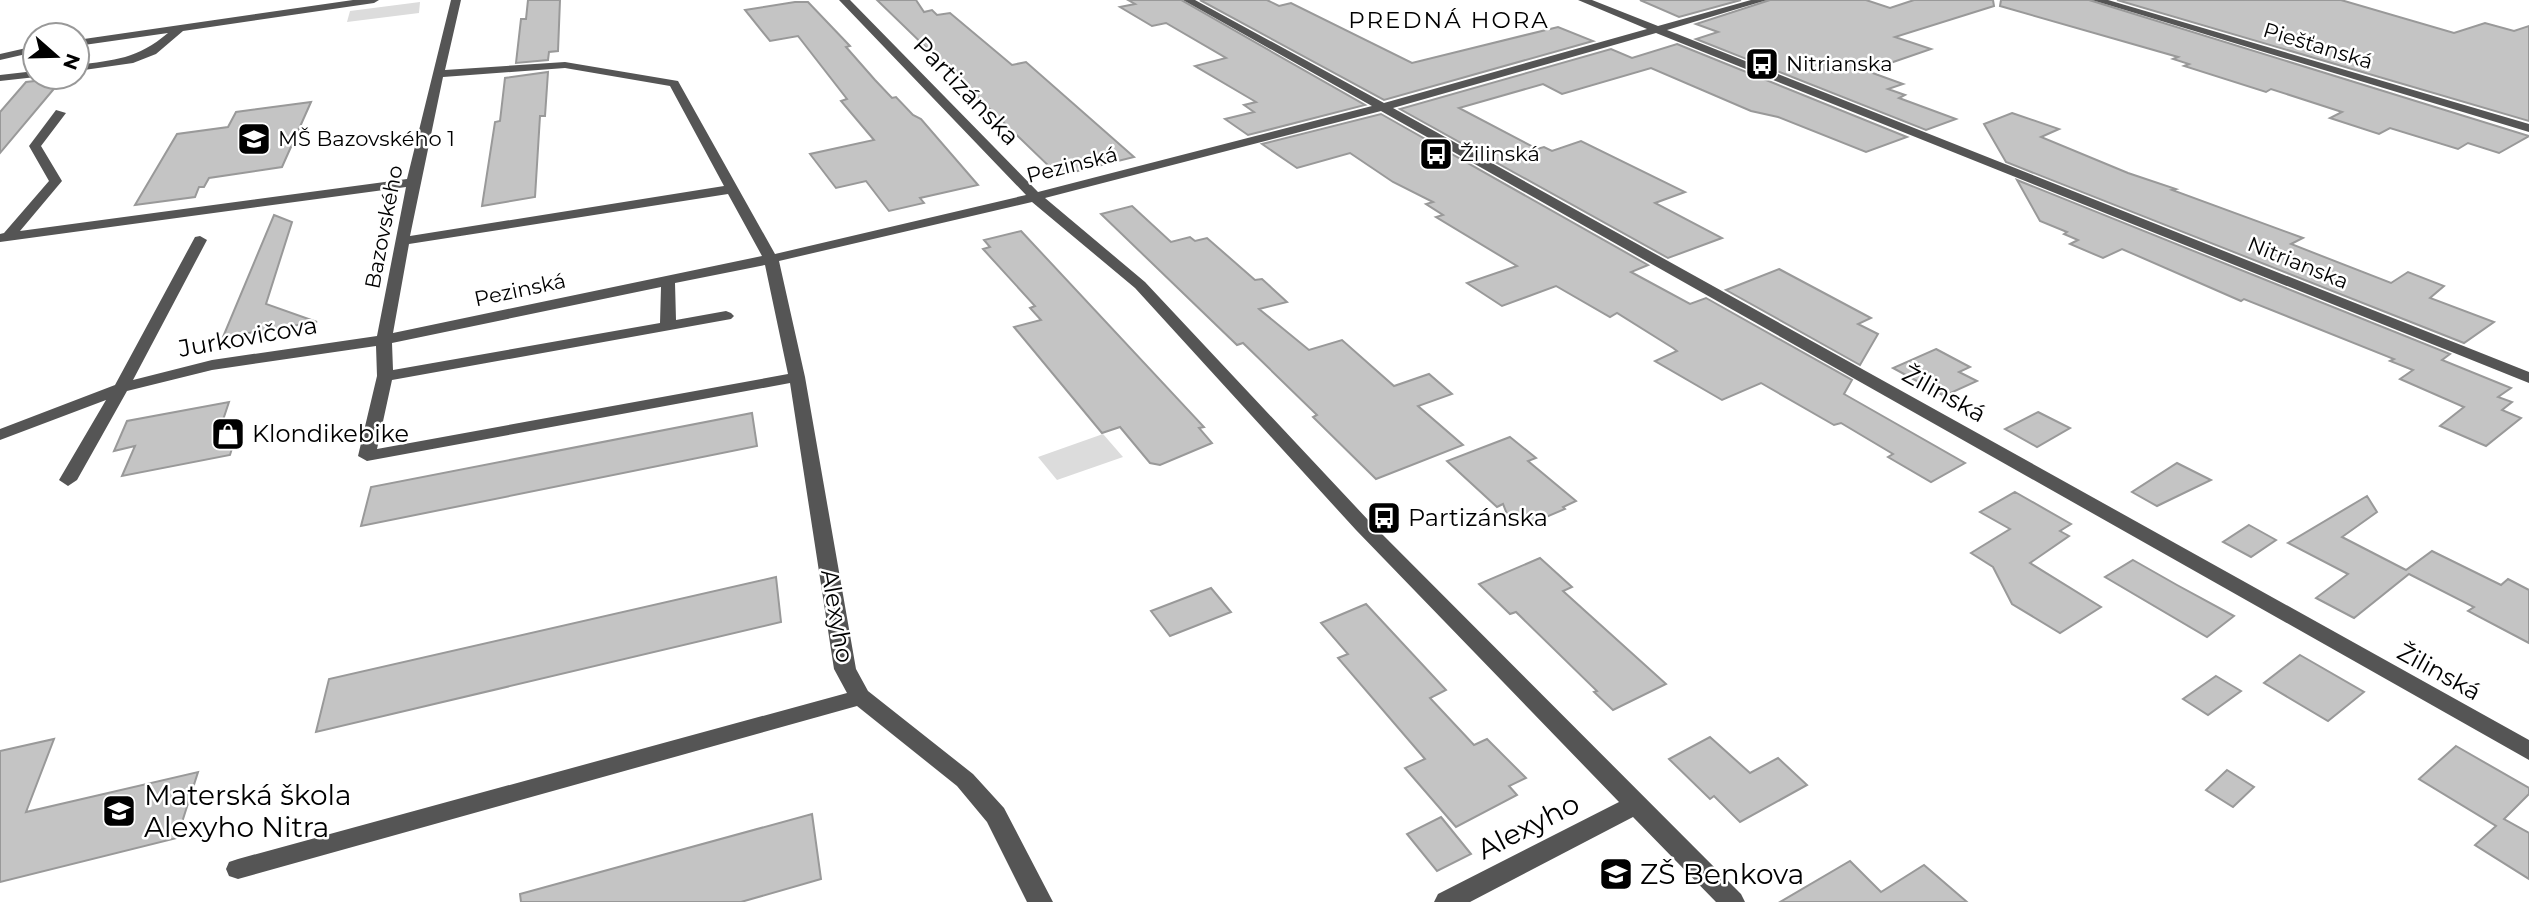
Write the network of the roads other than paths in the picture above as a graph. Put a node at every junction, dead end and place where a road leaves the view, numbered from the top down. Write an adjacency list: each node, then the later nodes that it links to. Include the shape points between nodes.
1 (374, 0): 8 (street)
2 (456, 0): 14 (street, Bazovského)
3 (844, 0): 22 (street, Partizánska)
4 (1188, 0): 17 (street, Žilinská)
5 (1583, 0): 9 (street, Nitrianska)
6 (1762, 0): 9 (street, Pezinská)
7 (2097, 0): 19 (street, Piešťanská)
8 (179, 29): 10 (street); 13 (street, via 152,52 129,61)
9 (1657, 29): 17 (street, Pezinská); 33 (street, Nitrianska)
10 (91, 41)
11 (21, 52): 12 (street)
12 (0, 57)
13 (91, 66)
14 (438, 74): 20 (street, Bazovského); 21 (street, Alexyho, via 565,65 674,83)
15 (21, 76): 16 (street)
16 (0, 78)
17 (1380, 107): 22 (street, Pezinská); 38 (street, Žilinská)
18 (60, 113): 23 (street, via 35,146 57,181)
19 (2529, 128)
20 (414, 181): 23 (street); 25 (street, Bazovského)
21 (732, 189): 25 (street); 26 (street, Alexyho)
22 (1035, 197): 26 (street, Pezinská); 39 (street, Partizánska, via 1140,285 1363,526)
23 (4, 237)
24 (200, 240): 34 (street, Jurkovičova)
25 (403, 241): 30 (street, Bazovského)
26 (771, 259): 27 (street, Pezinská); 32 (street, Alexyho)
27 (668, 281): 29 (street); 30 (street, Pezinská)
28 (726, 316): 29 (street)
29 (668, 326): 31 (street)
30 (384, 340): 31 (street, Bazovského); 34 (street, Jurkovičova, via 212,365)
31 (385, 376): 32 (street, Bazovského, via 367,456)
32 (797, 377): 37 (street, Alexyho, via 845,669)
33 (2529, 378)
34 (121, 388): 35 (street, Jurkovičova); 36 (street, Jurkovičova)
35 (0, 435)
36 (68, 480)
37 (860, 697): 40 (street); 41 (street, Alexyho, via 965,780 996,815)
38 (2529, 751)
39 (1636, 804): 42 (street, Alexyho); 43 (street, Partizánska)
40 (238, 869)
41 (1040, 902)
42 (1447, 902)
43 (1732, 902)

